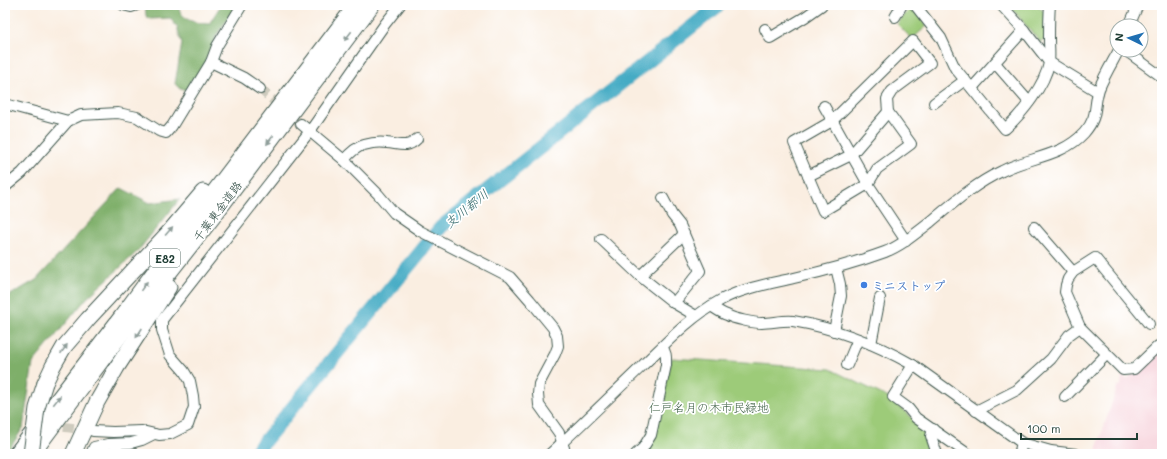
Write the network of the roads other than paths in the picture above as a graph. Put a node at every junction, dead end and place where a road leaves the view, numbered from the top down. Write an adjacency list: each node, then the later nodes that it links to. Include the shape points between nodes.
1 (123, 5): 2 (street)
2 (137, 5)
3 (242, 5): 20 (street, via 217,46)
4 (356, 5): 19 (highway, E82)
5 (372, 5): 44 (highway, 千葉東金道路 / E82, one-way to 44)
6 (400, 5): 36 (street)
7 (822, 5): 15 (street, via 770,38)
8 (902, 5): 13 (street)
9 (915, 5): 24 (street, via 941,38)
10 (1001, 5): 16 (street)
11 (1050, 5): 21 (street)
12 (1138, 5): 14 (street)
13 (895, 17)
14 (1132, 18)
15 (765, 29)
16 (1024, 30): 21 (street); 22 (street)
17 (1115, 58): 27 (street)
18 (1136, 58): 23 (street)
19 (313, 61): 73 (highway, E82, one-way to 19); 74 (highway, E82, one-way to 19, bridge, via 37,408 52,366 64,347 169,232 279,95)
20 (211, 62): 26 (street); 33 (street, via 166,133 137,117 118,113 81,115)
21 (1049, 62): 27 (street); 28 (street, via 1046,73)
22 (995, 63): 25 (street); 28 (street)
23 (1162, 77)
24 (965, 80): 25 (street); 29 (street)
25 (972, 88): 28 (street, via 1005,129)
26 (260, 89)
27 (1098, 92): 48 (street, via 1095,115 1082,135 1072,144 1051,155 990,177)
28 (1029, 102)
29 (934, 103)
30 (5, 104): 33 (street)
31 (824, 106): 34 (street)
32 (888, 112): 34 (street, via 887,99 892,91 930,63 913,41); 38 (street); 41 (street, via 911,144 877,169)
33 (68, 121): 42 (street, via 22,173)
34 (832, 121): 38 (street); 40 (street, via 794,143)
35 (301, 124): 36 (street)
36 (310, 131): 39 (street); 70 (street, via 164,317 161,325 170,355 190,381 194,407 188,425 170,434)
37 (417, 139): 39 (street, via 408,145 363,145)
38 (851, 155): 40 (street); 41 (street)
39 (344, 160): 71 (street, via 394,213 420,231 510,278 553,328 558,346 539,384 538,394 539,405)
40 (808, 176): 41 (street, via 823,211)
41 (868, 184): 48 (street)
42 (5, 187)
43 (663, 198): 46 (street)
44 (213, 217): 74 (highway, 千葉東金道路 / E82, via 128,325); 75 (highway, one-way to 75, via 193,252 117,367 97,402)
45 (1034, 227): 50 (street)
46 (684, 234): 51 (street); 53 (street, via 700,271)
47 (601, 239): 51 (street)
48 (906, 240): 49 (street, via 888,251)
49 (836, 268): 54 (street, via 745,290); 58 (street, via 841,296)
50 (1073, 272): 56 (street, via 1095,258); 57 (street, via 1068,279 1065,292)
51 (640, 276): 53 (street)
52 (880, 298): 60 (street)
53 (674, 303): 55 (street)
54 (711, 306): 55 (street); 58 (street, via 728,316 761,323 790,321)
55 (696, 316): 62 (street)
56 (1149, 324)
57 (1080, 327): 63 (street); 67 (street, via 1069,335 1051,359 1017,390)
58 (834, 331): 59 (street)
59 (858, 339): 60 (street); 64 (street)
60 (871, 344): 65 (street)
61 (1162, 345): 63 (street, via 1134,369 1123,370)
62 (662, 347): 71 (street); 79 (street, via 665,351 666,365 654,425 647,442)
63 (1107, 354): 66 (street)
64 (847, 365)
65 (913, 365): 67 (street); 68 (street, via 892,397)
66 (1064, 397)
67 (976, 411): 72 (street)
68 (933, 429): 80 (street, via 931,436); 81 (street)
69 (93, 431): 70 (street, via 133,430)
70 (154, 434): 76 (street, via 131,443 94,447)
71 (563, 442): 77 (street); 78 (street)
72 (1022, 443): 82 (street); 83 (street, via 1051,451)
73 (16, 454)
74 (32, 454)
75 (73, 454)
76 (91, 454)
77 (550, 454)
78 (565, 454)
79 (636, 454)
80 (937, 454)
81 (968, 454)
82 (1019, 454)
83 (1076, 454)

